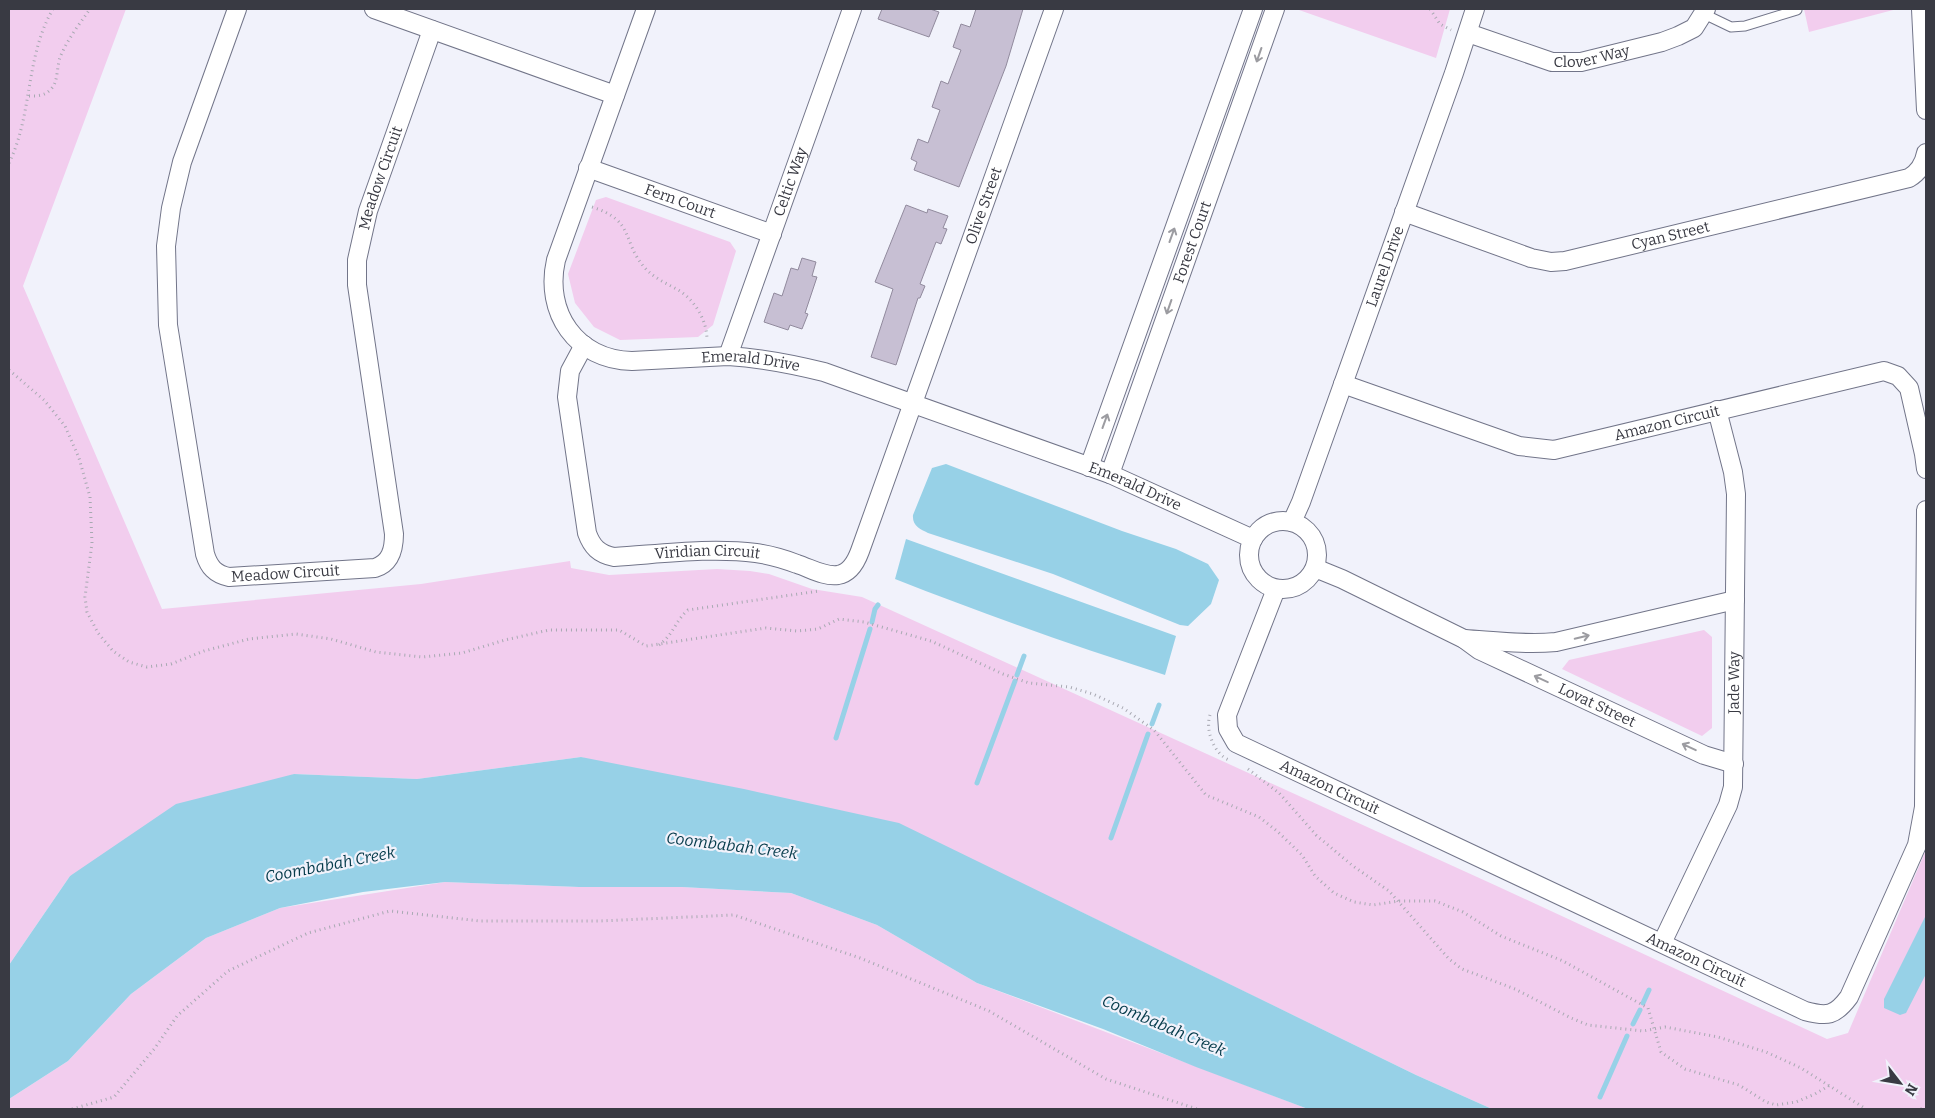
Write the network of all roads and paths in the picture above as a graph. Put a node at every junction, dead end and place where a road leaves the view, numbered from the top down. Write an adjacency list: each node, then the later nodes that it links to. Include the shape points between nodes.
1 (53, 9): 18 (path, via 36,48)
2 (90, 9): 18 (path, via 63,50 51,89 42,95)
3 (236, 9): 15 (street, Meadow Circuit, via 182,162 166,246 168,325 205,554 214,571 229,577 375,568 385,562 393,551 394,534 357,285 357,260 368,211)
4 (374, 9): 15 (street)
5 (646, 9): 17 (street, Emerald Drive)
6 (852, 9): 25 (street, Celtic Way)
7 (1054, 9): 31 (street, Olive Street)
8 (1253, 9): 33 (street, Forest Court, one-way to 8)
9 (1275, 9): 35 (street, Forest Court, one-way to 35)
10 (1430, 9): 16 (path, via 1440,24)
11 (1475, 9): 16 (street, Laurel Drive)
12 (1921, 9): 19 (street)
13 (1797, 10): 14 (lane, via 1745,26 1731,27)
14 (1705, 12): 16 (street, Clover Way, via 1694,28 1678,36 1581,62 1552,62)
15 (432, 30): 17 (street)
16 (1459, 32): 24 (street, Laurel Drive)
17 (615, 95): 22 (street, Emerald Drive)
18 (29, 96): 21 (path)
19 (1926, 110)
20 (1926, 153): 24 (street, Cyan Street, via 1916,174 1902,180 1565,261 1531,258)
21 (9, 163)
22 (588, 168): 25 (street, Fern Court); 27 (street, Emerald Drive, via 556,260 553,281 559,313)
23 (589, 206): 26 (path, via 618,220 644,267 655,278 692,301 703,320)
24 (1404, 212): 30 (street, Laurel Drive)
25 (772, 234): 28 (street, Celtic Way)
26 (708, 343)
27 (584, 346): 28 (street, Emerald Drive, via 608,357 626,360); 31 (street, Viridian Circuit, via 570,371 567,397 587,533 594,548 607,556 732,551 769,556 823,574 846,572 856,562)
28 (728, 356): 31 (street, Emerald Drive, via 795,364)
29 (9, 370): 47 (path, via 44,400 65,426 79,458 90,497 92,543 85,597 87,612 113,651 129,662 147,667 171,664 249,639 296,634 331,639 376,652 422,657 462,653 549,630 619,630 646,646 766,628 818,629 839,619 864,622 931,641 1029,683 1069,687 1123,708 1154,730 1206,795 1259,817 1278,831 1302,855 1315,876 1334,893 1354,902 1373,905)
30 (1343, 384): 32 (street, Amazon Circuit, via 1519,446 1536,449 1554,450); 37 (street, Laurel Drive)
31 (914, 404): 33 (street, Emerald Drive)
32 (1717, 410): 34 (street, Amazon Circuit, via 1884,370 1898,376 1910,388); 41 (street, Jade Way, via 1736,484)
33 (1089, 466): 35 (street, Emerald Drive)
34 (1926, 469)
35 (1110, 474): 38 (street, Emerald Drive)
36 (1926, 510): 48 (street, Amazon Circuit, via 1924,807 1917,845 1849,997 1841,1008 1829,1014 1804,1011)
37 (1292, 522): 38 (street, via 1275,522 1264,527); 39 (street, via 1310,534 1316,550)
38 (1253, 539): 40 (street, via 1249,550 1254,573 1264,584)
39 (1315, 568): 40 (street, via 1299,586); 42 (street, Lovat Street)
40 (1276, 588): 43 (street, Amazon Circuit)
41 (1735, 600): 42 (street, Lovat Street, one-way to 41, via 1507,643 1556,642); 45 (street, Jade Way)
42 (1464, 638): 45 (street, Lovat Street, one-way to 42, via 1704,755 1478,650)
43 (1230, 706): 44 (path, via 1215,700 1208,721 1213,744 1224,758); 48 (street, Amazon Circuit, via 1226,722 1240,746)
44 (1231, 761)
45 (1734, 764): 48 (street, Jade Way, via 1728,805)
46 (1245, 766): 47 (path, via 1280,793 1316,835)
47 (1399, 901): 49 (path, via 1435,901 1463,912 1501,936 1563,961 1648,1008); 49 (path, via 1448,959 1462,969 1515,989 1588,1025 1643,1031)
48 (1662, 943)
49 (1653, 1029): 50 (path, via 1665,1027 1718,1037 1766,1052); 50 (path, via 1661,1052 1685,1068 1739,1085 1771,1103 1796,1102)
50 (1830, 1085): 54 (path)
51 (1926, 1107): 55 (path)
52 (72, 1109): 53 (path, via 114,1097 155,1048 176,1016 228,971 308,933 390,911 480,921 734,915 860,958 989,1011 1106,1079)
53 (1197, 1109)
54 (1866, 1109)
55 (1921, 1109)

